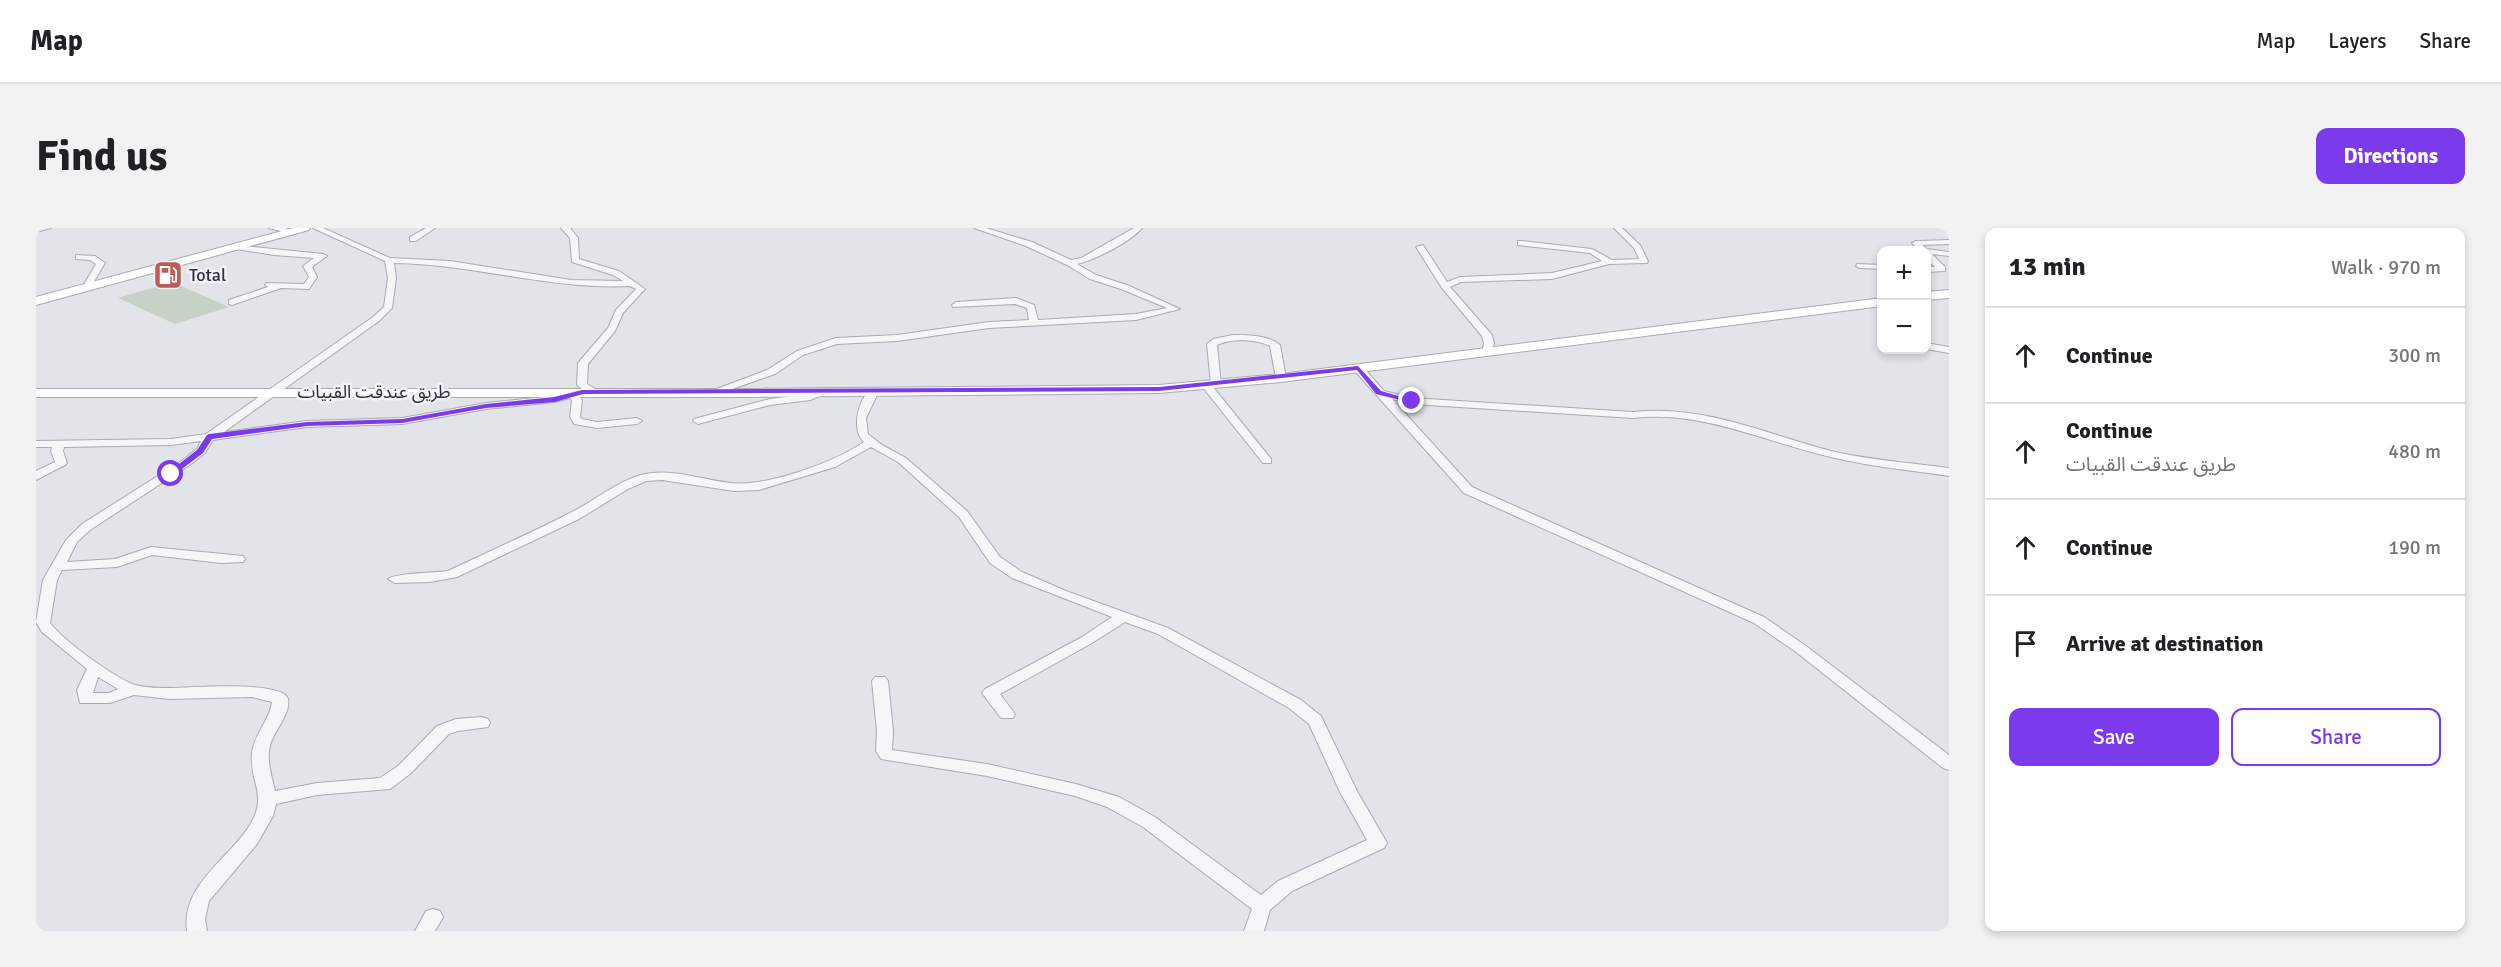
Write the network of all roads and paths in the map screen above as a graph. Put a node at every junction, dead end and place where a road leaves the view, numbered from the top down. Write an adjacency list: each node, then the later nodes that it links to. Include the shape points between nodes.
1 (47, 228): 9 (street)
2 (272, 228): 10 (street)
3 (316, 228): 21 (street)
4 (431, 228): 11 (street)
5 (565, 228): 27 (street, via 576,238 575,260 616,273)
6 (978, 228): 23 (street, via 1029,244)
7 (1138, 228): 23 (street, via 1087,258)
8 (1618, 228): 22 (street, via 1644,260)
9 (36, 230)
10 (299, 230): 15 (main road)
11 (413, 239)
12 (1949, 242): 14 (street, via 1916,243)
13 (1521, 243): 22 (street, via 1592,251)
14 (1919, 246)
15 (236, 247): 29 (main road); 31 (street, via 323,256 308,266 313,275 309,286 274,286)
16 (1420, 248): 28 (street)
17 (1931, 252): 18 (street)
18 (1949, 255)
19 (79, 257): 29 (street, via 101,263)
20 (1931, 257): 26 (street, via 1942,269)
21 (389, 260): 27 (street, via 450,262 556,280); 42 (street, via 394,275 388,308)
22 (1607, 262): 28 (street, via 1552,276 1460,280)
23 (1070, 263): 34 (street, via 1089,276 1176,309 1136,317)
24 (1860, 266): 25 (street)
25 (1877, 267)
26 (1931, 270)
27 (632, 283): 45 (street, via 641,289 619,312 612,329 581,370)
28 (1445, 286): 37 (street, via 1487,335)
29 (86, 288): 30 (main road)
30 (36, 301)
31 (232, 302)
32 (1877, 303): 37 (main road, طريق عندقت القبيات)
33 (956, 305): 34 (street, via 1020,302 1031,307)
34 (1034, 322): 46 (street, via 836,341 800,353 771,372)
35 (1931, 347): 36 (street)
36 (1949, 350)
37 (1487, 352): 38 (main road, طريق عندقت القبيات)
38 (1358, 368): 39 (main road, طريق عندقت القبيات); 47 (street)
39 (1281, 378): 40 (main road, طريق عندقت القبيات); 40 (street, via 1272,342 1221,338 1212,344)
40 (1211, 385): 41 (main road, طريق عندقت القبيات, via 1116,390); 56 (street)
41 (874, 391): 43 (main road, طريق عندقت القبيات); 53 (street, via 864,408 861,426 863,435)
42 (274, 392): 44 (main road, طريق عندقت القبيات); 45 (main road, طريق عندقت القبيات); 52 (street)
43 (821, 392): 46 (main road, طريق عندقت القبيات); 50 (street)
44 (36, 393)
45 (584, 393): 46 (main road, طريق عندقت القبيات); 49 (street, via 577,400 578,422 597,425); 52 (street, via 402,421 307,424)
46 (711, 393)
47 (1378, 393): 48 (street, via 1412,401); 70 (street, via 1468,490 1759,620)
48 (1633, 415): 51 (street); 57 (street, via 1681,415 1833,455)
49 (638, 421)
50 (698, 421)
51 (1699, 429)
52 (209, 436): 55 (street, via 171,442); 60 (street, via 201,451 187,462 74,537)
53 (871, 442): 61 (street, via 831,465 759,486 734,487 662,476 644,478 575,516 452,574); 63 (street, via 902,460 963,514 1001,565 1027,580)
54 (36, 444): 55 (street)
55 (59, 444): 58 (street, via 61,463)
56 (1268, 461)
57 (1949, 472)
58 (36, 476)
59 (238, 559): 60 (street, via 151,551 117,563)
60 (58, 566): 62 (street)
61 (395, 579)
62 (43, 586): 64 (street)
63 (1124, 616): 68 (street, via 990,693); 72 (street, via 1163,631 1306,711 1321,730 1378,843 1284,886)
64 (39, 624): 65 (street)
65 (95, 667): 67 (street); 67 (street, via 85,699 110,698)
66 (880, 681): 72 (street, via 887,755 987,770 1113,802 1167,834)
67 (132, 690): 71 (street, via 171,694 265,692 280,699 260,754)
68 (1006, 714)
69 (482, 723): 71 (street, via 443,730 404,770 384,784 317,789)
70 (1949, 764)
71 (269, 799): 73 (street, via 265,815 243,849 199,900)
72 (1262, 906): 74 (street)
73 (197, 931)
74 (1254, 931)

